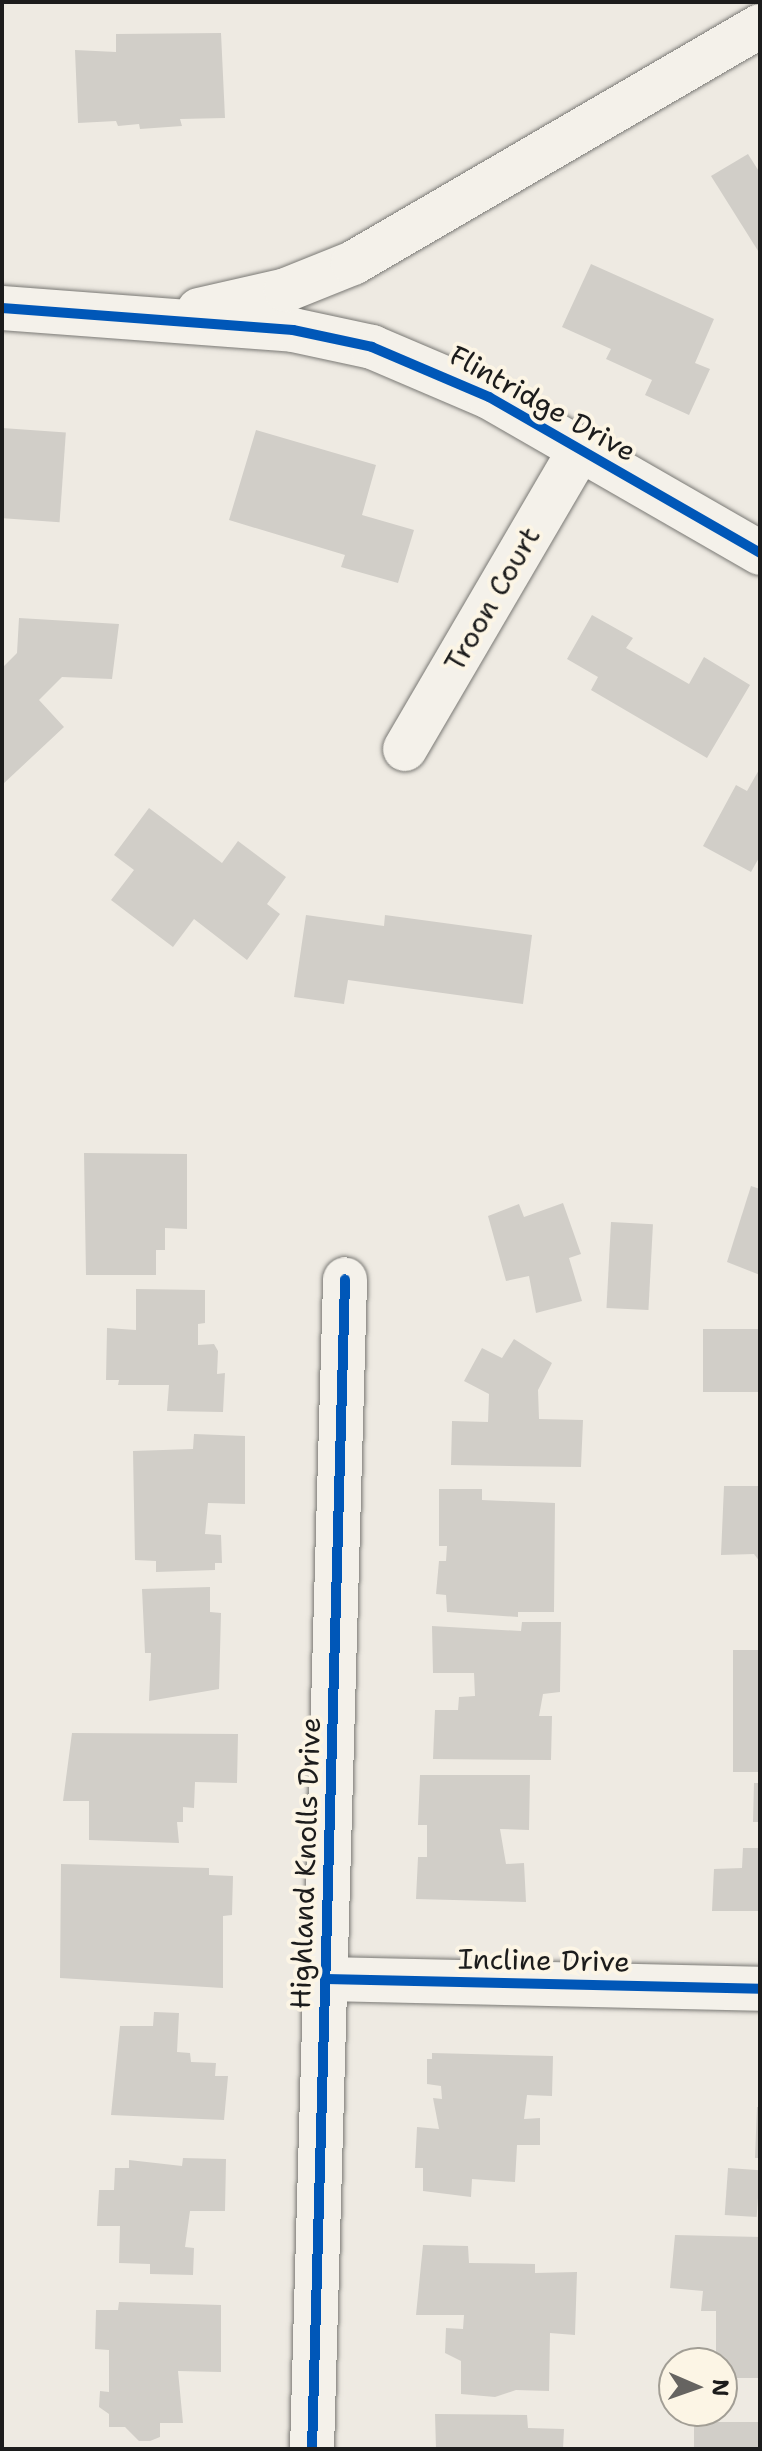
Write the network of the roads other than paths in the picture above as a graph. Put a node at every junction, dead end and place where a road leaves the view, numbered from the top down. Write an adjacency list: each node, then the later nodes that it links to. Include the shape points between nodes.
1 (760, 26): 3 (street, Flintridge Drive, via 353,263 286,290 216,308)
2 (2, 308): 3 (street, Flintridge Drive)
3 (85, 314): 4 (street, Flintridge Drive, via 293,330 372,347 441,372)
4 (580, 449): 5 (street, Flintridge Drive); 6 (street, Troon Court)
5 (760, 553)
6 (405, 749)
7 (345, 1279): 8 (street, Highland Knolls Drive)
8 (326, 1979): 9 (street, Incline Drive); 10 (street, Highland Knolls Drive)
9 (760, 1989)
10 (312, 2449)

